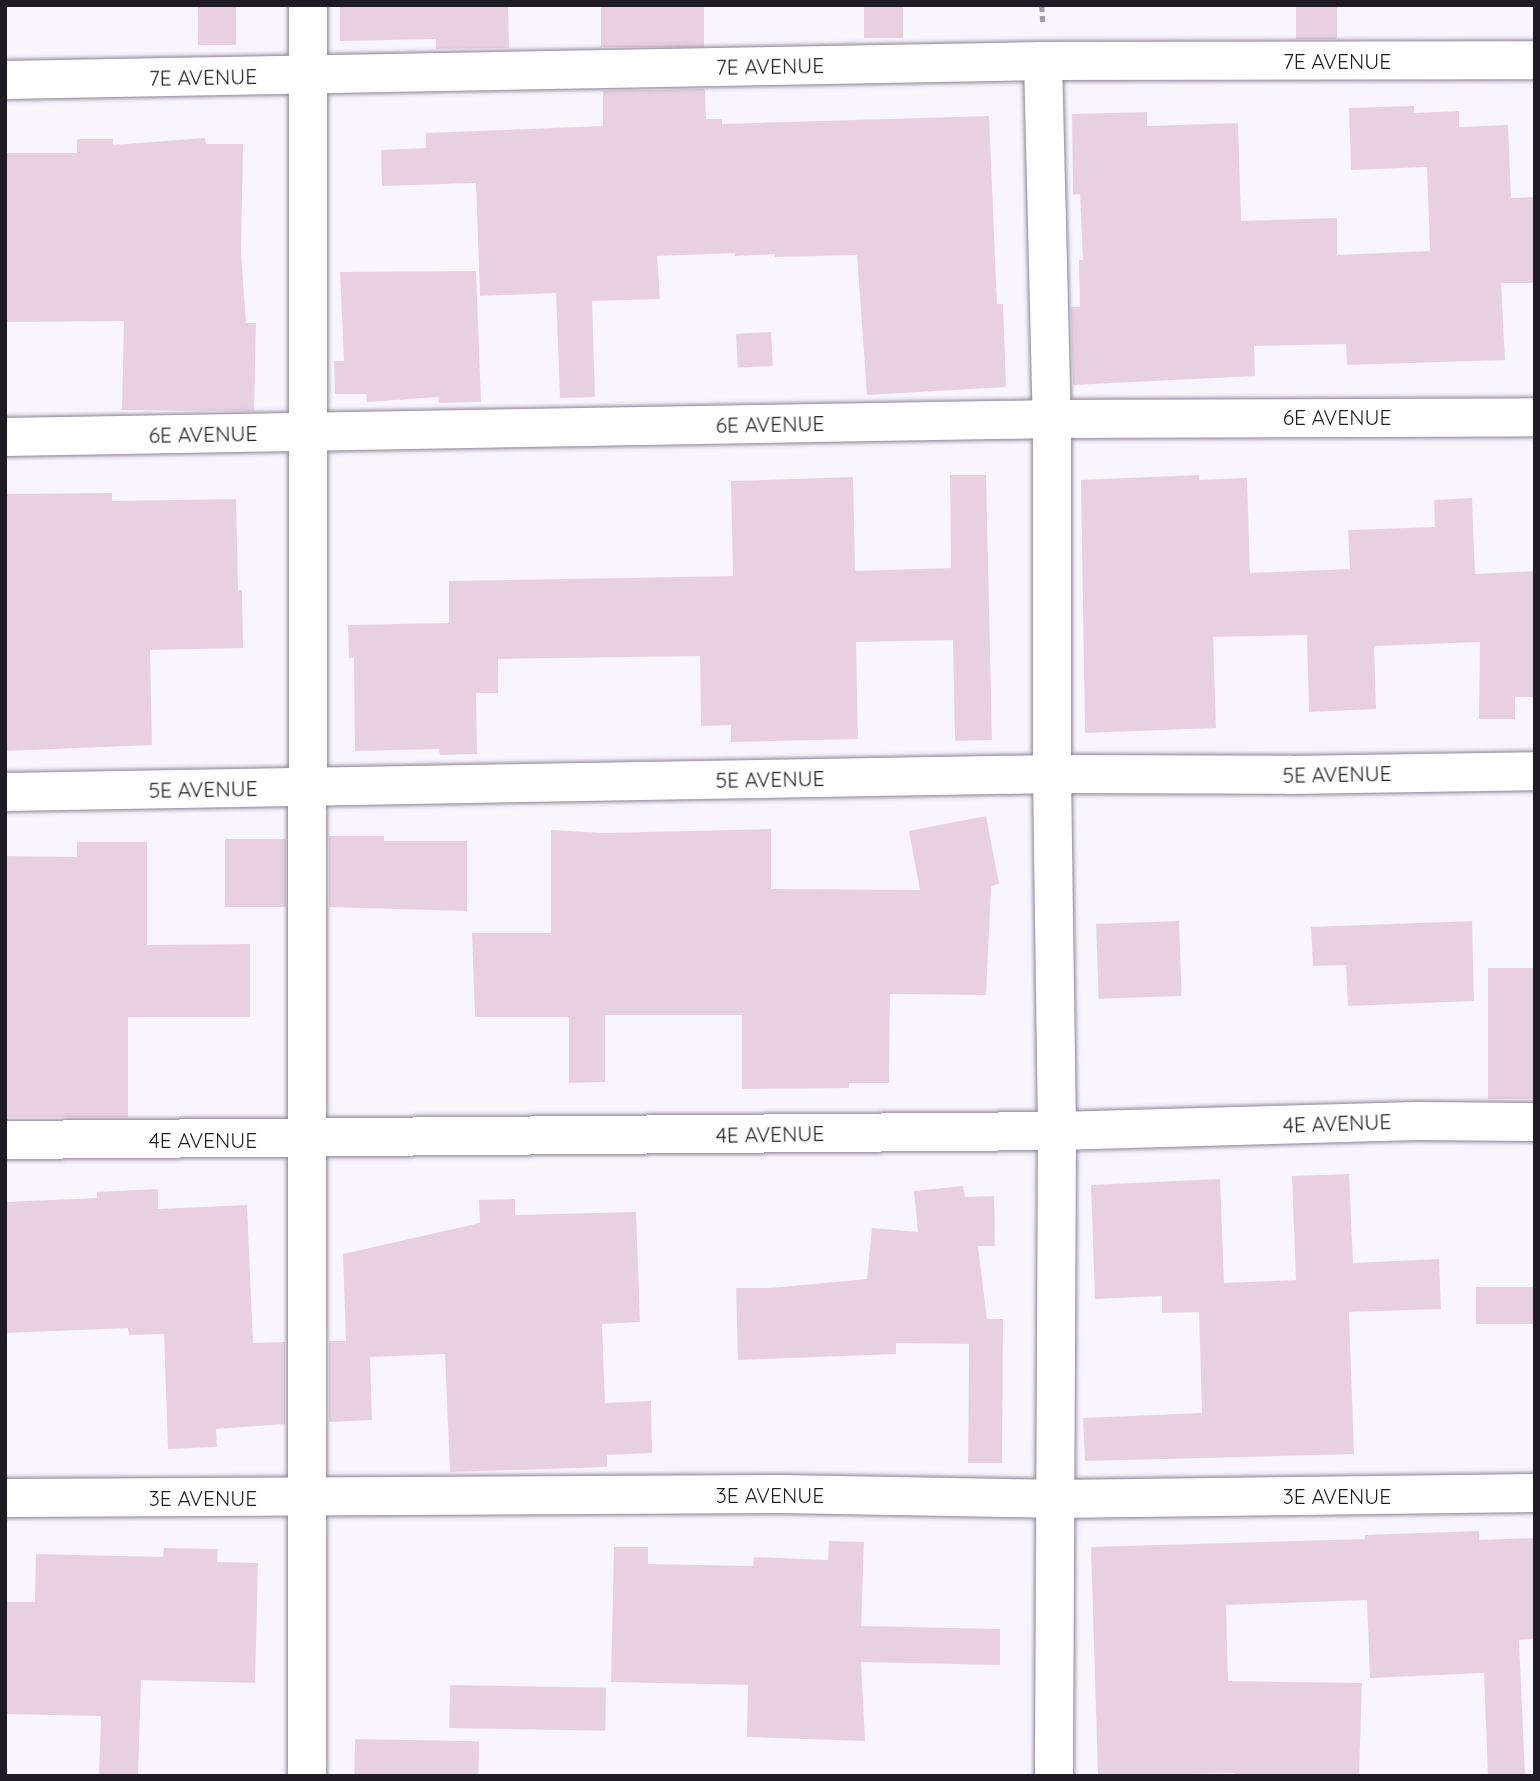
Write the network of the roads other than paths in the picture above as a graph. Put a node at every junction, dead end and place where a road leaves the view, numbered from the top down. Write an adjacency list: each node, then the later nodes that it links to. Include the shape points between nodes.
1 (308, 5): 4 (street)
2 (1535, 60): 3 (street, 7E AVENUE)
3 (1043, 61): 4 (street, 7E AVENUE); 7 (street)
4 (307, 75): 5 (street, 7E AVENUE); 8 (street)
5 (5, 80)
6 (1535, 416): 7 (street, 6E AVENUE)
7 (1052, 418): 8 (street, 6E AVENUE); 11 (street)
8 (306, 433): 9 (street, 6E AVENUE); 12 (street)
9 (5, 437)
10 (1535, 771): 11 (street, 5E AVENUE)
11 (1052, 774): 12 (street, 5E AVENUE); 15 (street)
12 (305, 788): 13 (street, 5E AVENUE); 16 (street)
13 (5, 792)
14 (1535, 1122): 15 (street, 4E AVENUE)
15 (1057, 1131): 16 (street, 4E AVENUE); 21 (street)
16 (308, 1139): 17 (street, 4E AVENUE); 20 (street)
17 (5, 1140)
18 (1535, 1493): 21 (street, 3E AVENUE)
19 (5, 1498): 20 (street, 3E AVENUE)
20 (305, 1498): 21 (street, 3E AVENUE, via 780,1494); 22 (street)
21 (1053, 1499): 23 (street)
22 (307, 1776)
23 (1054, 1776)

